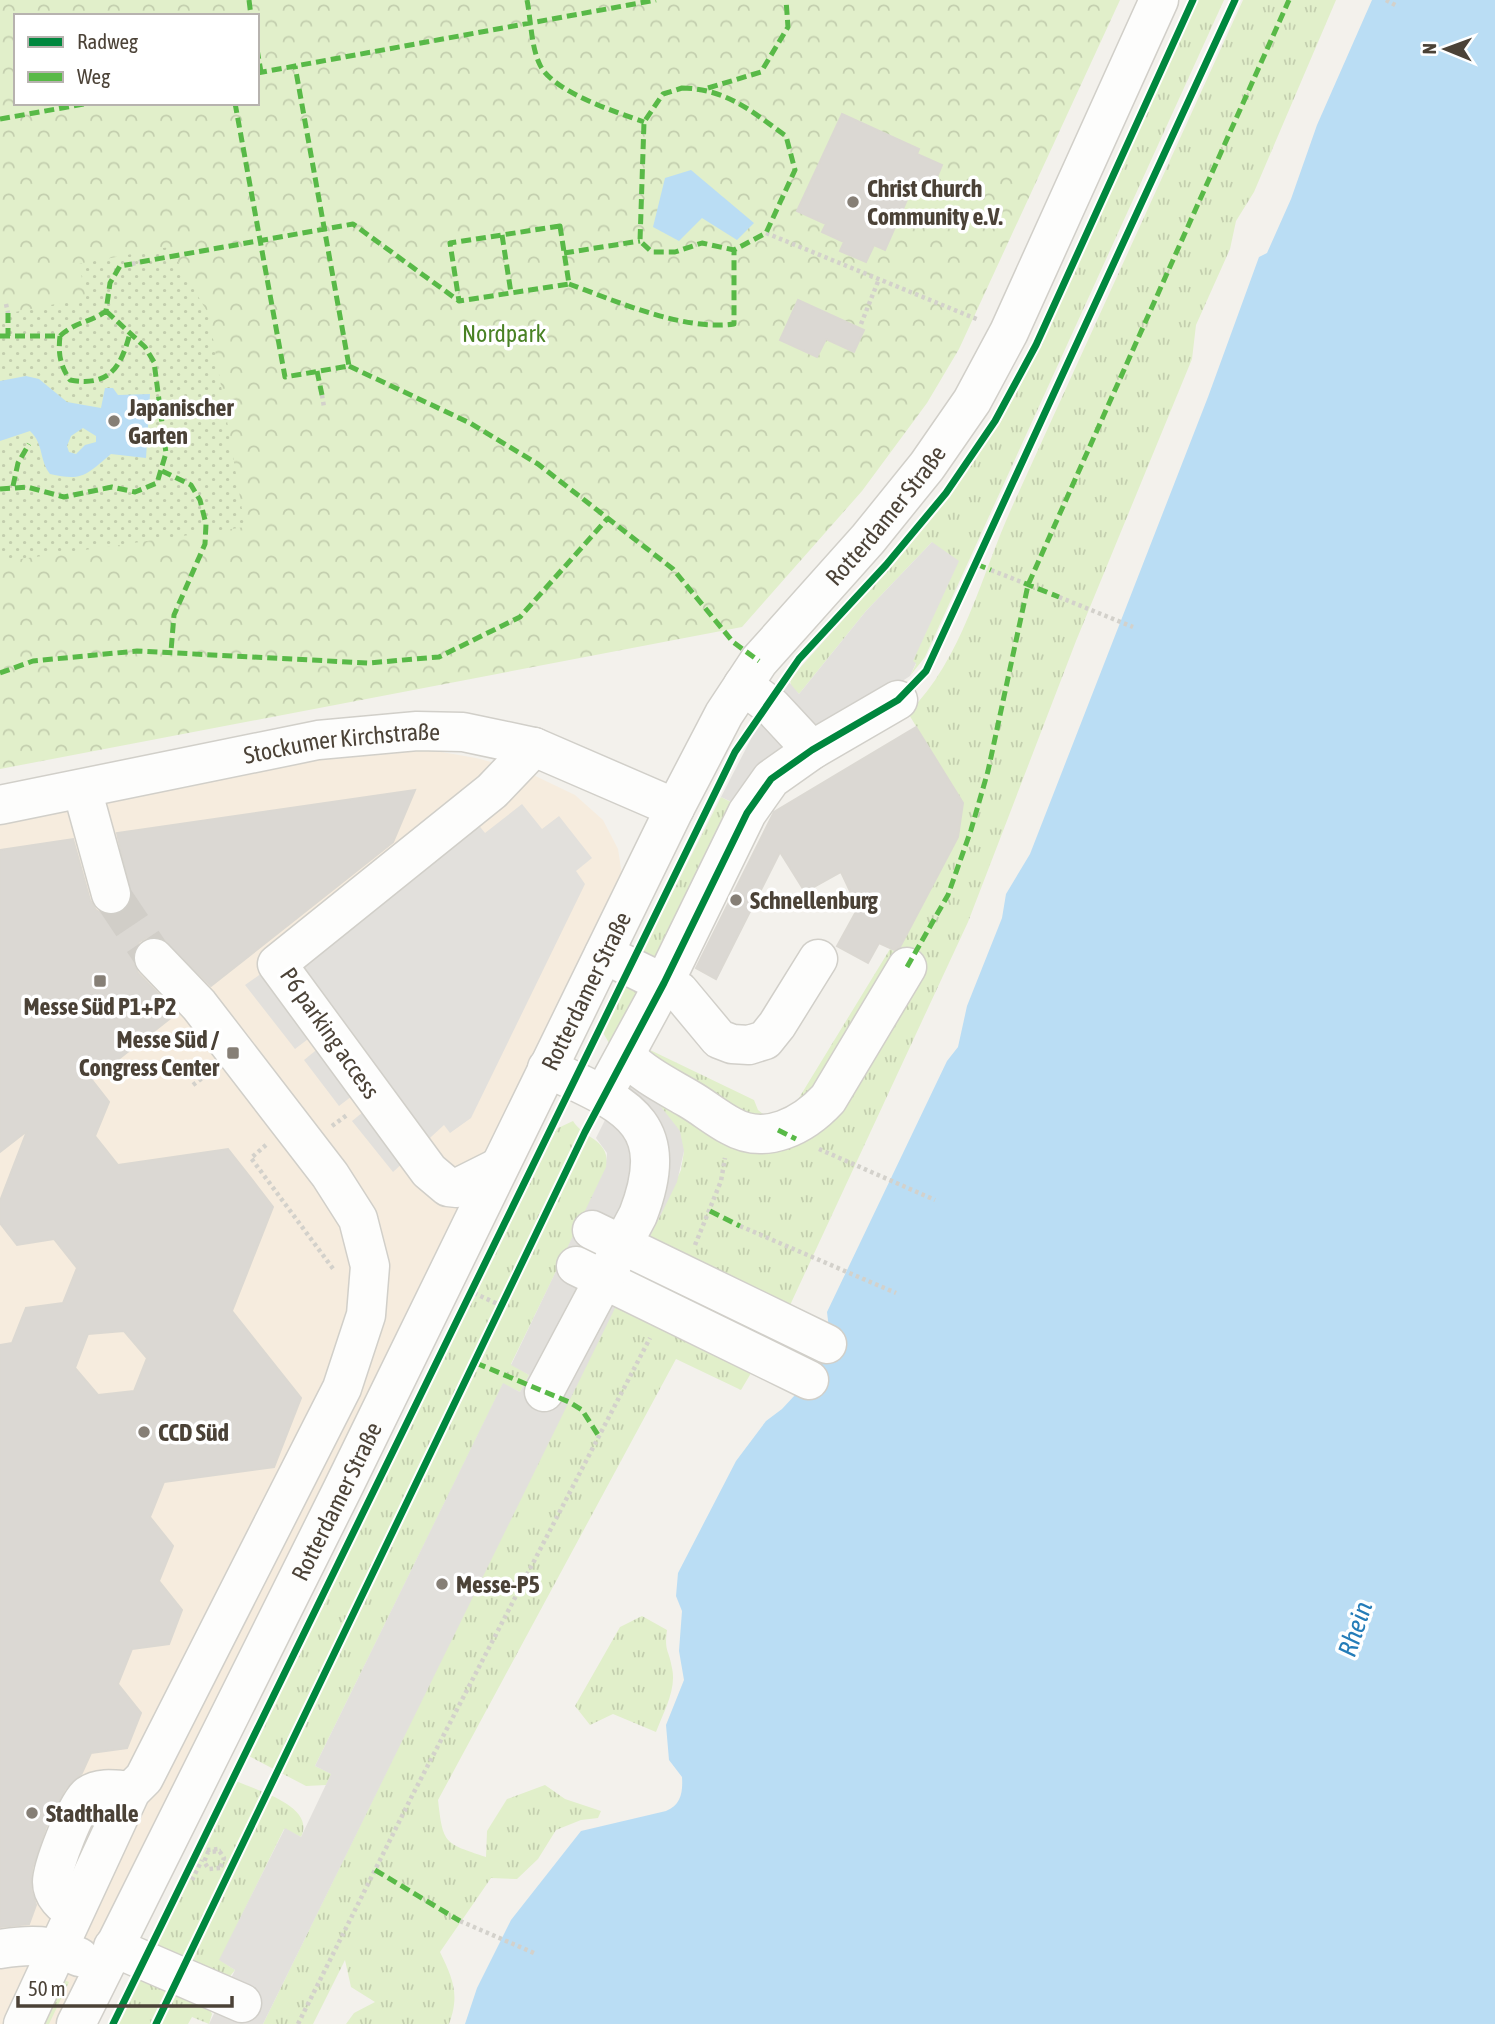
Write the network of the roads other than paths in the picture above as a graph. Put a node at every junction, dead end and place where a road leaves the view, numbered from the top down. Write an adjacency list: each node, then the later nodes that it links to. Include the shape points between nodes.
1 (1160, 0): 2 (street, Rotterdamer Straße, via 1009,332 972,401 927,466 773,643)
2 (743, 685): 5 (street, via 772,707); 8 (street, Rotterdamer Straße)
3 (898, 699): 5 (street)
4 (534, 747): 6 (street, Stockumer Kirchstraße, via 463,732 386,732 318,740); 8 (street, Stockumer Kirchstraße); 18 (street, P6 parking access, via 492,791 277,964 429,1171 448,1187 457,1188)
5 (812, 750): 14 (street, via 771,779 747,813)
6 (82, 789): 7 (street, Stockumer Kirchstraße); 9 (street)
7 (0, 805)
8 (675, 808): 10 (street, Rotterdamer Straße)
9 (111, 894)
10 (604, 954): 14 (street); 16 (street, Rotterdamer Straße)
11 (155, 958): 24 (street, via 199,1005 330,1175 358,1219 370,1266 366,1315 342,1388)
12 (818, 959): 14 (street, via 765,1040 749,1045 719,1039 679,991)
13 (907, 967): 15 (street, via 828,1099 795,1127 742,1131 642,1071)
14 (664, 983): 15 (street)
15 (626, 1056): 17 (street)
16 (547, 1068): 17 (street); 18 (street, Rotterdamer Straße)
17 (603, 1095): 19 (street, via 636,1119 648,1140 651,1164 648,1188)
18 (497, 1168): 25 (street, Rotterdamer Straße)
19 (607, 1237): 20 (street); 21 (street)
20 (589, 1273): 22 (street); 23 (street)
21 (827, 1344)
22 (808, 1380)
23 (544, 1392)
24 (138, 1785): 25 (street); 26 (street)
25 (187, 1801): 28 (street, Rotterdamer Straße)
26 (58, 1947): 27 (street, via 30,1944); 28 (street); 30 (street)
27 (0, 1949)
28 (108, 1958): 29 (street); 31 (street, Rotterdamer Straße)
29 (242, 2003)
30 (23, 2024)
31 (76, 2024)

